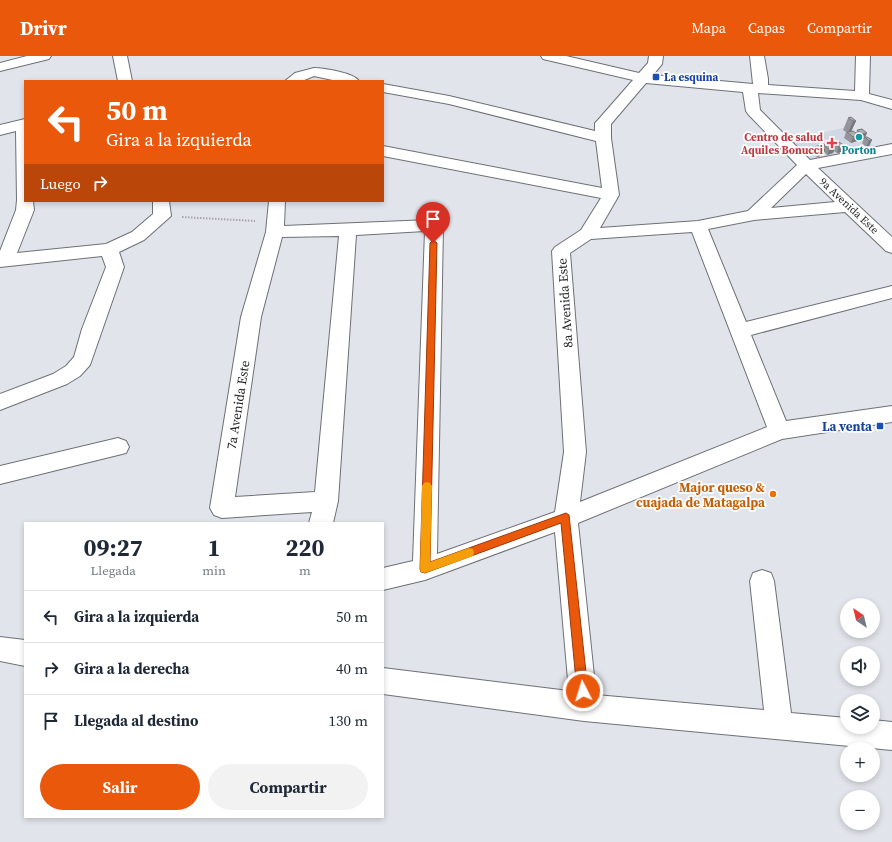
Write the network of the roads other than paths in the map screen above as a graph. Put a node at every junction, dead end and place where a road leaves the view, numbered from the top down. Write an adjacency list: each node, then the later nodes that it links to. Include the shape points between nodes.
1 (44, 56): 7 (street)
2 (120, 56): 9 (street)
3 (548, 56): 8 (street)
4 (656, 56): 8 (street, via 655,64)
5 (757, 56): 13 (street, 9a Avenida Este, via 761,79)
6 (863, 56): 14 (street)
7 (0, 67)
8 (643, 78): 13 (street); 18 (street, via 603,123)
9 (125, 80)
10 (293, 80): 11 (street, via 299,75 317,71)
11 (348, 80)
12 (384, 88): 18 (street, via 449,100)
13 (755, 89): 14 (street); 21 (street, 9a Avenida Este, via 753,111)
14 (856, 95): 15 (street)
15 (892, 105)
16 (24, 124): 17 (street)
17 (0, 130)
18 (603, 138): 22 (street)
19 (892, 149): 21 (street)
20 (384, 151): 22 (street)
21 (806, 165): 25 (street, 9a Avenida Este); 27 (street)
22 (611, 195): 31 (street, 8a Avenida Este)
23 (25, 202): 34 (street, via 25,210)
24 (277, 202): 29 (street, 7a Avenida Este)
25 (849, 206): 27 (street); 32 (street, 9a Avenida Este)
26 (161, 208): 33 (street, via 138,236)
27 (754, 215): 28 (street)
28 (698, 226): 31 (street); 36 (street)
29 (275, 227): 30 (street); 42 (street, 7a Avenida Este, via 251,317 222,508)
30 (348, 230): 42 (street); 45 (street, via 430,225 434,227)
31 (587, 234): 43 (street, 8a Avenida Este, via 561,251 575,452)
32 (890, 242)
33 (109, 249): 34 (street); 37 (street, via 115,267 83,360 73,371 60,379)
34 (3, 260)
35 (892, 292): 36 (street)
36 (739, 331): 39 (street)
37 (0, 402)
38 (892, 414): 39 (street)
39 (779, 431): 43 (street)
40 (118, 448): 41 (street)
41 (0, 475)
42 (326, 500): 44 (street)
43 (566, 518): 45 (street); 51 (street)
44 (321, 522)
45 (425, 569): 46 (street)
46 (384, 579)
47 (762, 582): 52 (street)
48 (0, 649): 49 (street)
49 (24, 653)
50 (384, 681): 51 (street)
51 (584, 707): 52 (street)
52 (779, 725): 53 (street)
53 (892, 736)

